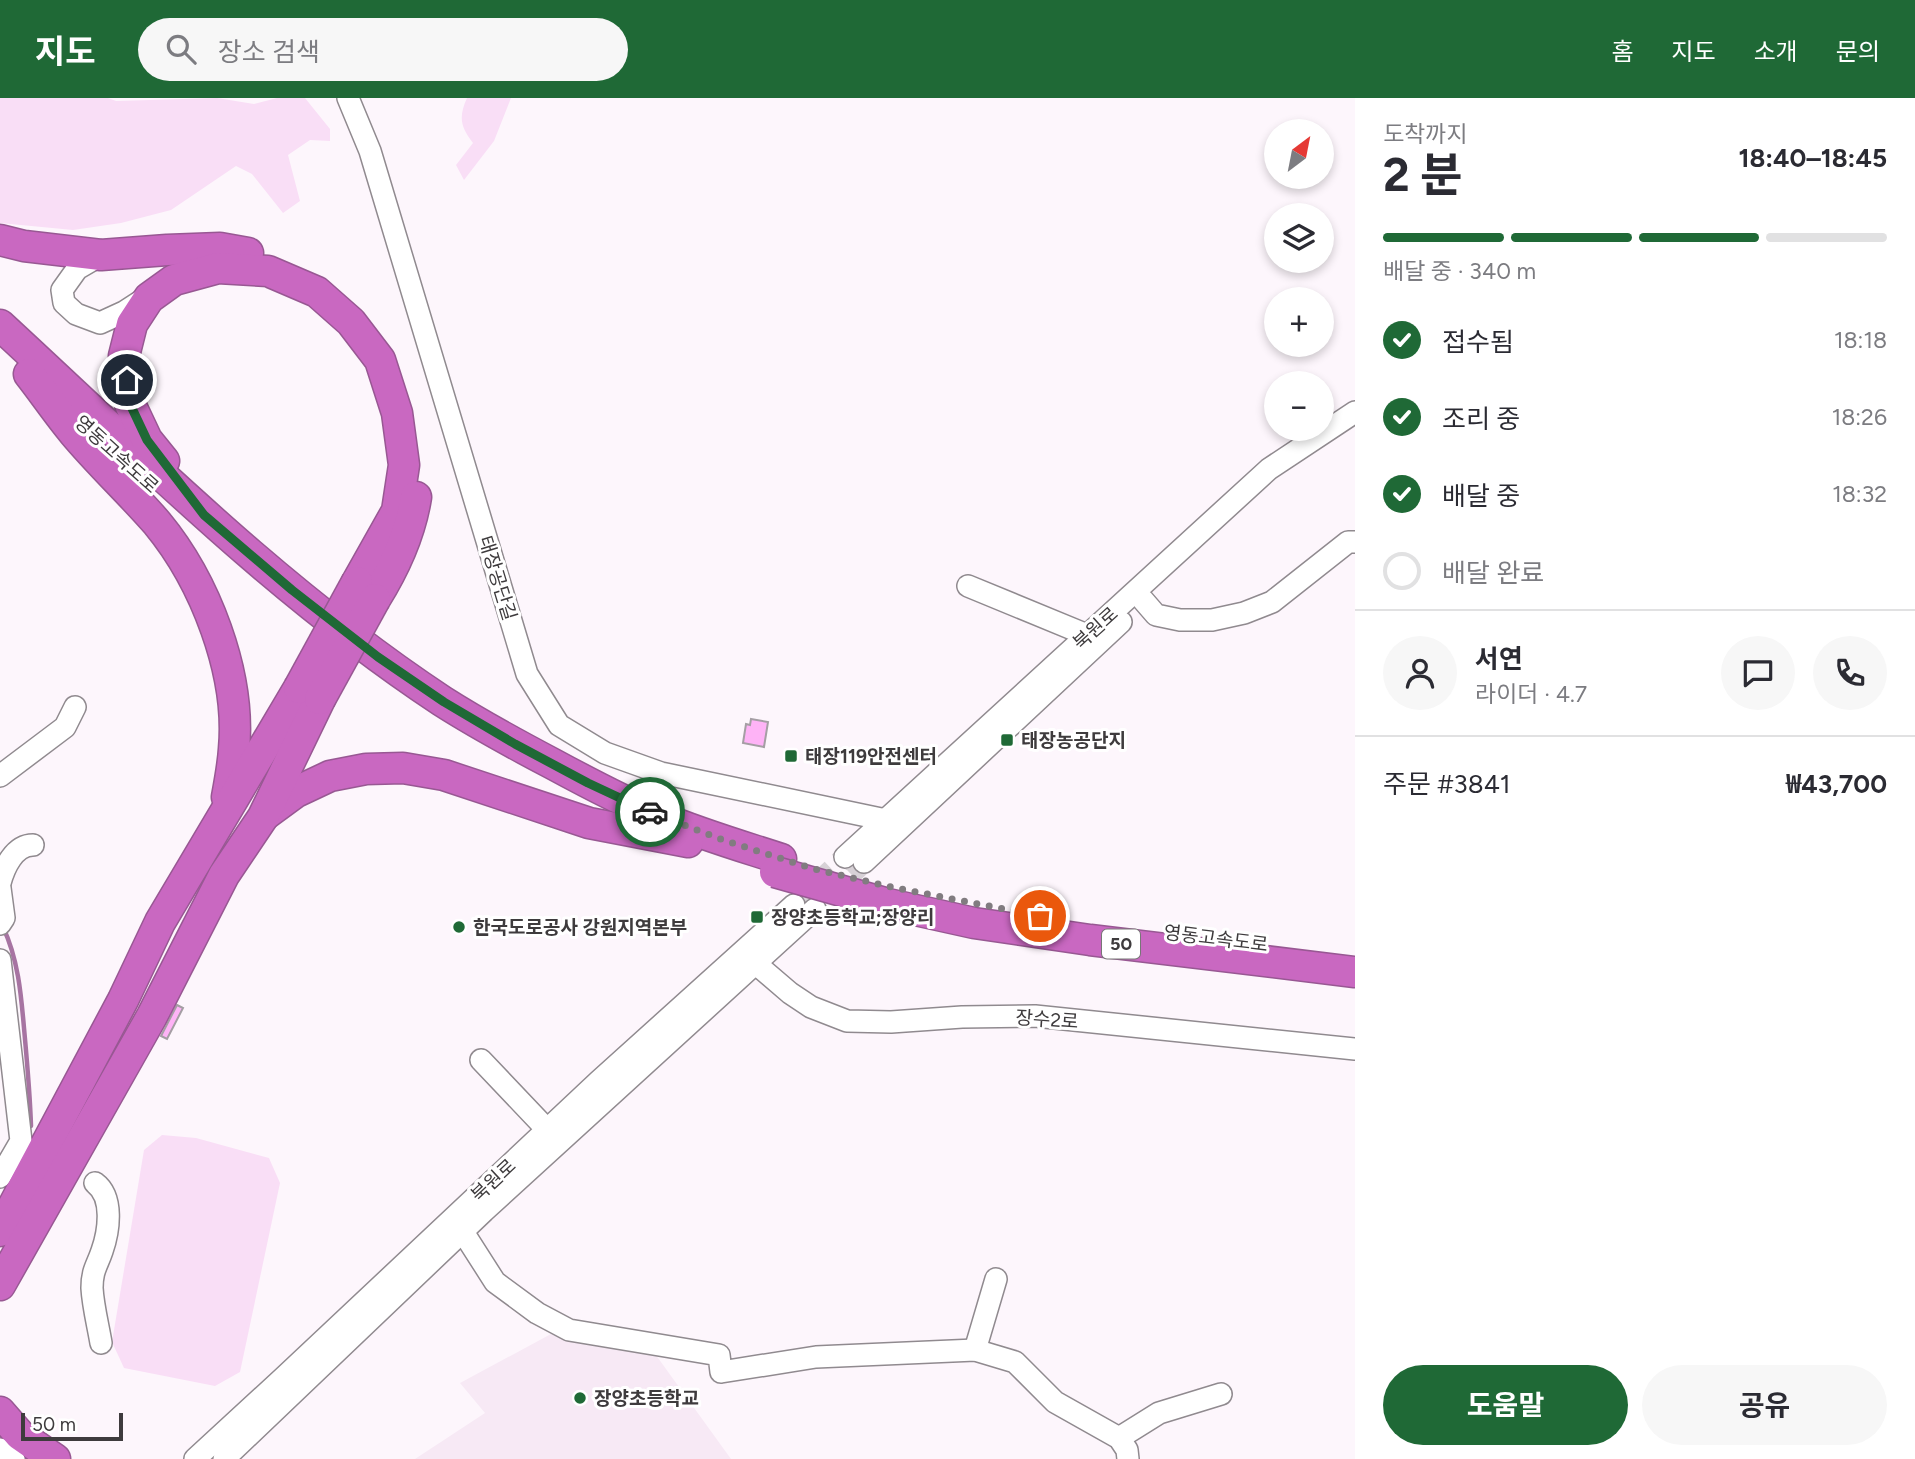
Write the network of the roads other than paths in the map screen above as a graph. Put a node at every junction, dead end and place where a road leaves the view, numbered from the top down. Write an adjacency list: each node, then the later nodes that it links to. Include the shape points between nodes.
1 (348, 98): 21 (street, 태장공단길, via 370,151 527,674 559,725 605,753 661,773)
2 (0, 240): 3 (highway)
3 (101, 255): 4 (street, via 77,269 62,290 64,303 76,314 100,323); 13 (highway, via 220,248 279,258 326,282 362,315 393,355 411,410 422,467 412,521 394,569)
4 (174, 279): 10 (highway, via 149,298 132,324 124,356 130,404 147,440); 13 (highway, via 218,268 268,271 317,292 351,322 380,360 397,413 404,465 397,511)
5 (0, 325): 10 (highway, 영동고속도로 / 50)
6 (0, 347): 7 (highway, 영동고속도로 / 50)
7 (29, 374): 19 (highway, via 75,434 159,525 205,599 218,632 234,706 235,748); 22 (highway, 영동고속도로 / 50, via 226,553 377,674 528,767 595,802)
8 (1355, 412): 15 (street, 북원로, via 1276,463)
9 (1355, 428): 14 (street, 북원로, via 1276,479)
10 (204, 515): 25 (highway, 영동고속도로 / 50, via 292,590 444,702 588,783)
11 (1355, 541): 14 (street, via 1272,602 1244,613 1180,620 1156,615)
12 (968, 586): 15 (street)
13 (366, 591): 16 (highway, bridge)
14 (1143, 600): 15 (street, 북원로)
15 (1093, 640): 21 (street, 북원로)
16 (309, 694): 19 (highway); 20 (highway)
17 (75, 707): 18 (street, via 65,727)
18 (0, 776)
19 (225, 811): 39 (highway, via 160,922)
20 (262, 817): 22 (highway, via 296,792 330,776 402,768 444,775 589,823); 42 (highway, via 224,875 152,1016)
21 (891, 826): 24 (street, 북원로)
22 (692, 843): 25 (highway, 영동고속도로 / 50)
23 (33, 845): 26 (street, via 13,855)
24 (855, 860)
25 (778, 865): 27 (highway, 영동고속도로 / 50, via 814,869)
26 (0, 886): 29 (street)
27 (890, 895): 30 (highway, 영동고속도로 / 50); 33 (highway, 영동고속도로 / 50, via 974,923)
28 (805, 907): 31 (street, 북원로)
29 (2, 921)
30 (1355, 954)
31 (750, 956): 34 (street, 장수2로, via 790,993 847,1021 1035,1016); 36 (street, 북원로)
32 (0, 960): 37 (street, via 24,1143)
33 (1355, 972)
34 (1355, 1049)
35 (481, 1060): 36 (street)
36 (554, 1136): 40 (street, 북원로); 51 (street, 북원로)
37 (0, 1177)
38 (95, 1183): 43 (street, via 104,1191 108,1210 106,1235 93,1268)
39 (0, 1231)
40 (463, 1232): 44 (street, via 495,1282 537,1313 569,1330 719,1355 721,1372 816,1357); 49 (street, 북원로)
41 (996, 1279): 44 (street)
42 (0, 1285)
43 (101, 1343)
44 (975, 1350): 47 (street, via 1015,1362 1055,1402)
45 (1222, 1394): 47 (street, via 1159,1413)
46 (0, 1412): 48 (highway)
47 (1119, 1438): 52 (street)
48 (17, 1446): 50 (highway)
49 (238, 1455)
50 (54, 1459)
51 (195, 1459)
52 (1128, 1459)

